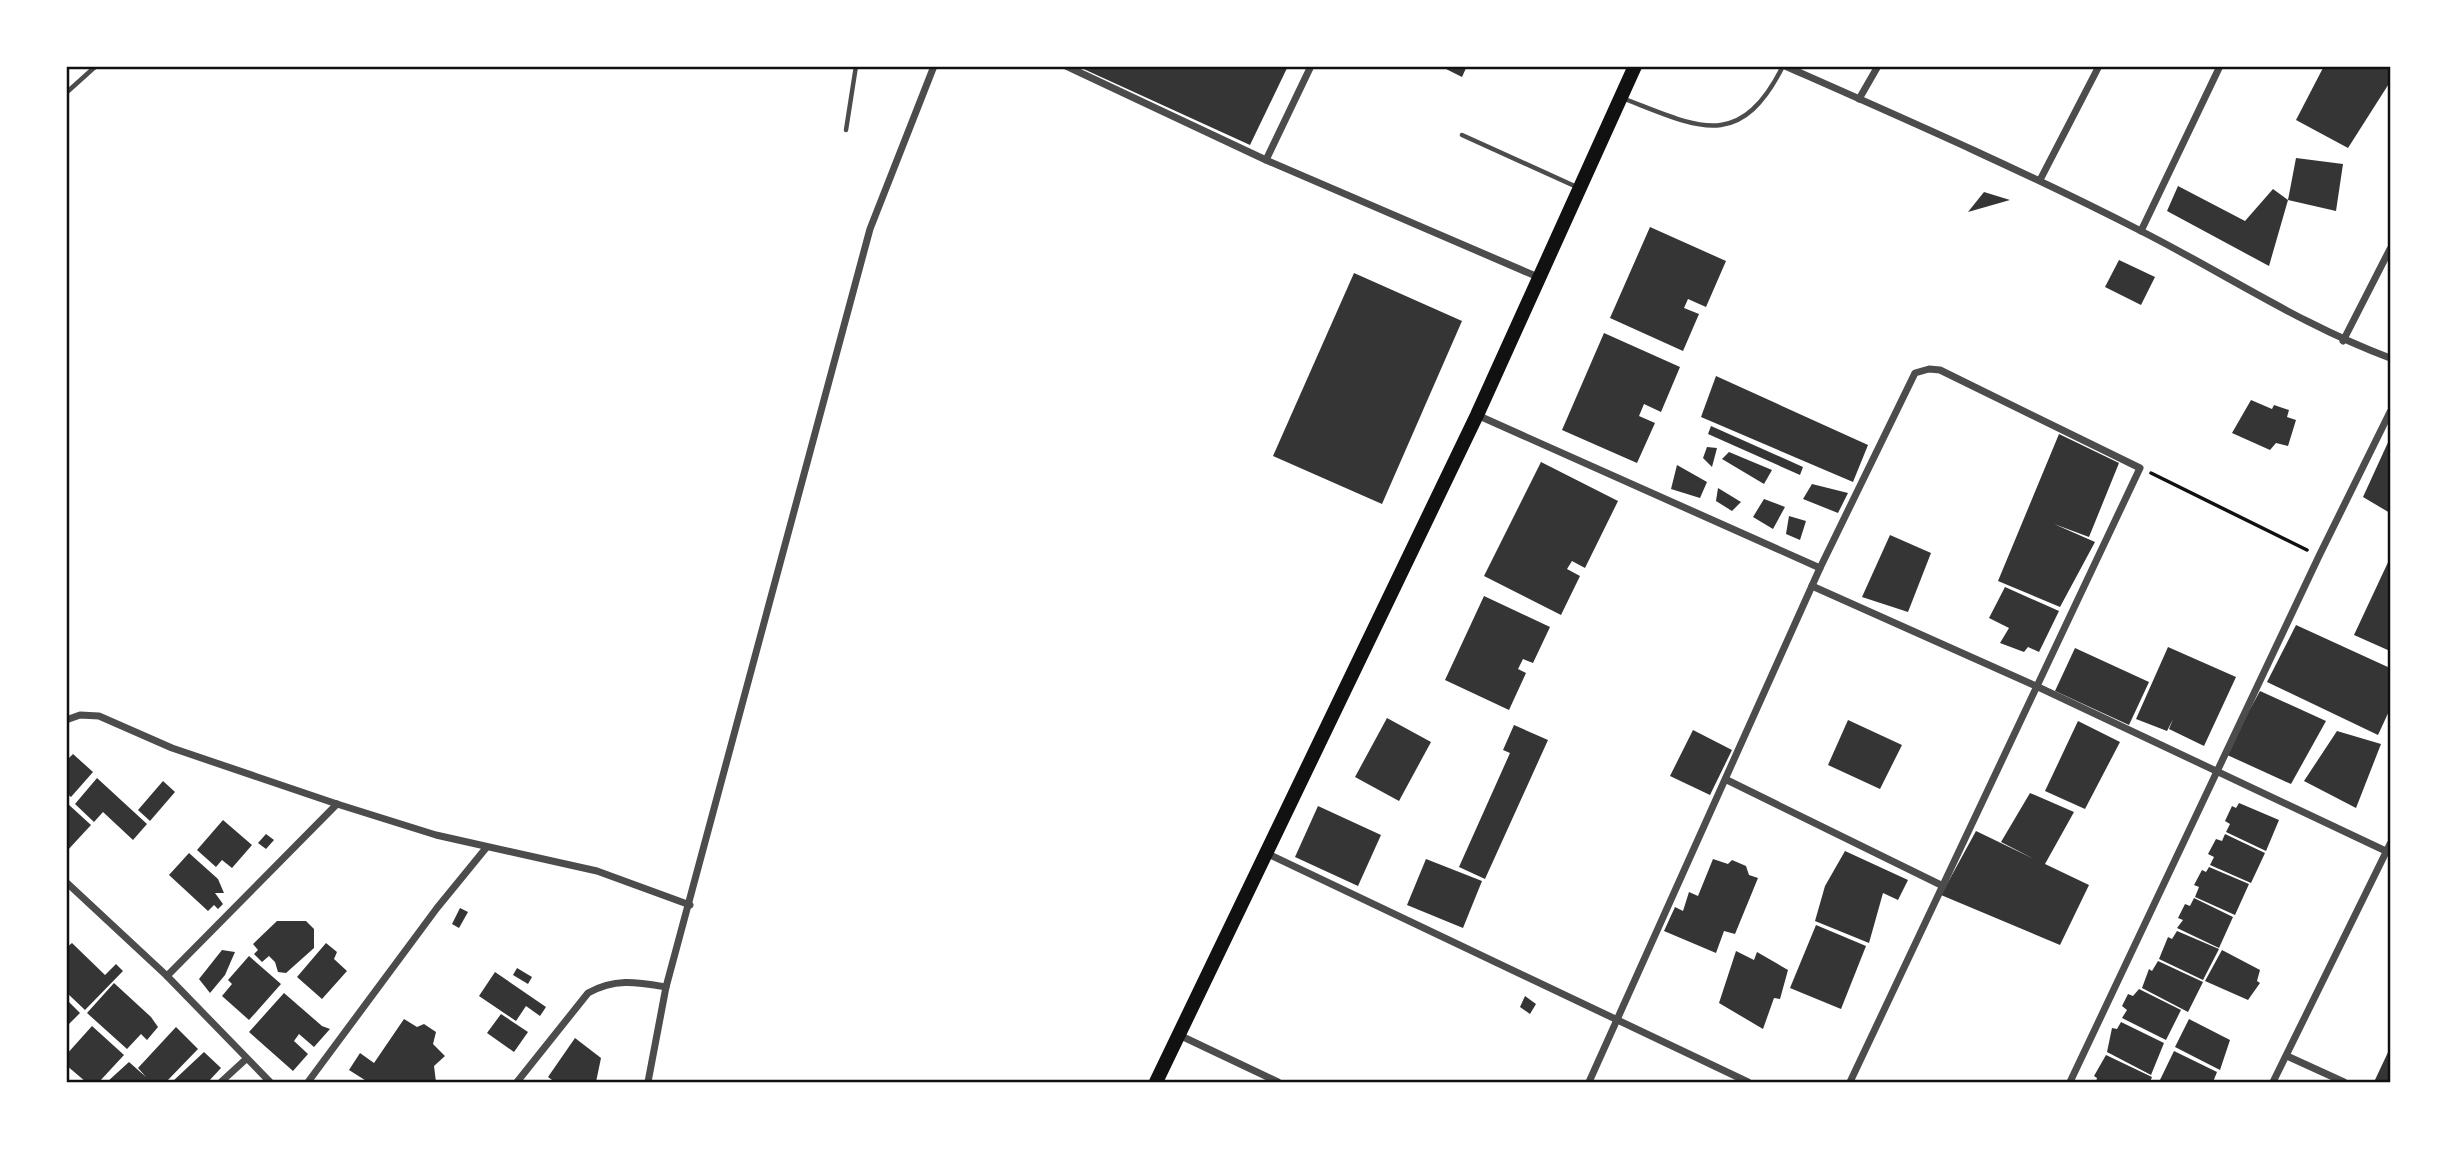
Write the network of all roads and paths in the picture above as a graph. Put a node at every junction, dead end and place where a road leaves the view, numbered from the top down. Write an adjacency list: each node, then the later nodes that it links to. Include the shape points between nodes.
1 (96, 66): 11 (lane)
2 (856, 66): 14 (lane)
3 (934, 66): 40 (street, via 870,229)
4 (1066, 66): 16 (street)
5 (1311, 66): 16 (street)
6 (1635, 66): 12 (main road)
7 (1784, 66): 12 (lane, via 1757,108 1738,121 1712,127); 13 (street)
8 (1878, 66): 13 (street)
9 (2099, 66): 17 (street)
10 (2220, 66): 19 (street)
11 (66, 93)
12 (1621, 97): 18 (main road)
13 (1859, 99): 17 (street)
14 (846, 130)
15 (1462, 135): 18 (lane)
16 (1266, 160): 21 (street)
17 (2040, 180): 19 (street)
18 (1579, 188): 21 (main road)
19 (2141, 231): 22 (street)
20 (2390, 249): 22 (street)
21 (1538, 277): 25 (main road)
22 (2343, 341): 23 (street)
23 (2390, 358)
24 (2390, 412): 27 (street)
25 (1477, 415): 28 (street); 37 (main road)
26 (2140, 468): 27 (path); 28 (street, via 1940,370 1915,373); 30 (street)
27 (2319, 556): 32 (street)
28 (1820, 568): 29 (street)
29 (1812, 586): 30 (street); 33 (street)
30 (2036, 687): 32 (street); 39 (street)
31 (66, 720): 34 (street, via 99,716 172,748)
32 (2217, 772): 36 (street); 57 (street)
33 (1727, 780): 39 (street); 43 (street)
34 (337, 804): 35 (street); 41 (street)
35 (486, 848): 40 (street, via 597,871); 49 (street)
36 (2389, 849): 45 (street)
37 (1266, 853): 43 (street); 44 (main road)
38 (66, 882): 41 (street)
39 (1942, 886): 56 (street)
40 (690, 905): 42 (street)
41 (167, 976): 46 (street)
42 (666, 987): 50 (street, via 625,980 588,993); 51 (street)
43 (1619, 1021): 54 (street); 55 (street)
44 (1178, 1034): 52 (main road); 53 (street)
45 (2287, 1056): 58 (street); 59 (street)
46 (245, 1060): 47 (street); 48 (street)
47 (221, 1083)
48 (270, 1083)
49 (308, 1083)
50 (517, 1083)
51 (648, 1083)
52 (1156, 1083)
53 (1278, 1083)
54 (1589, 1083)
55 (1748, 1083)
56 (1850, 1083)
57 (2070, 1083)
58 (2273, 1083)
59 (2344, 1083)

